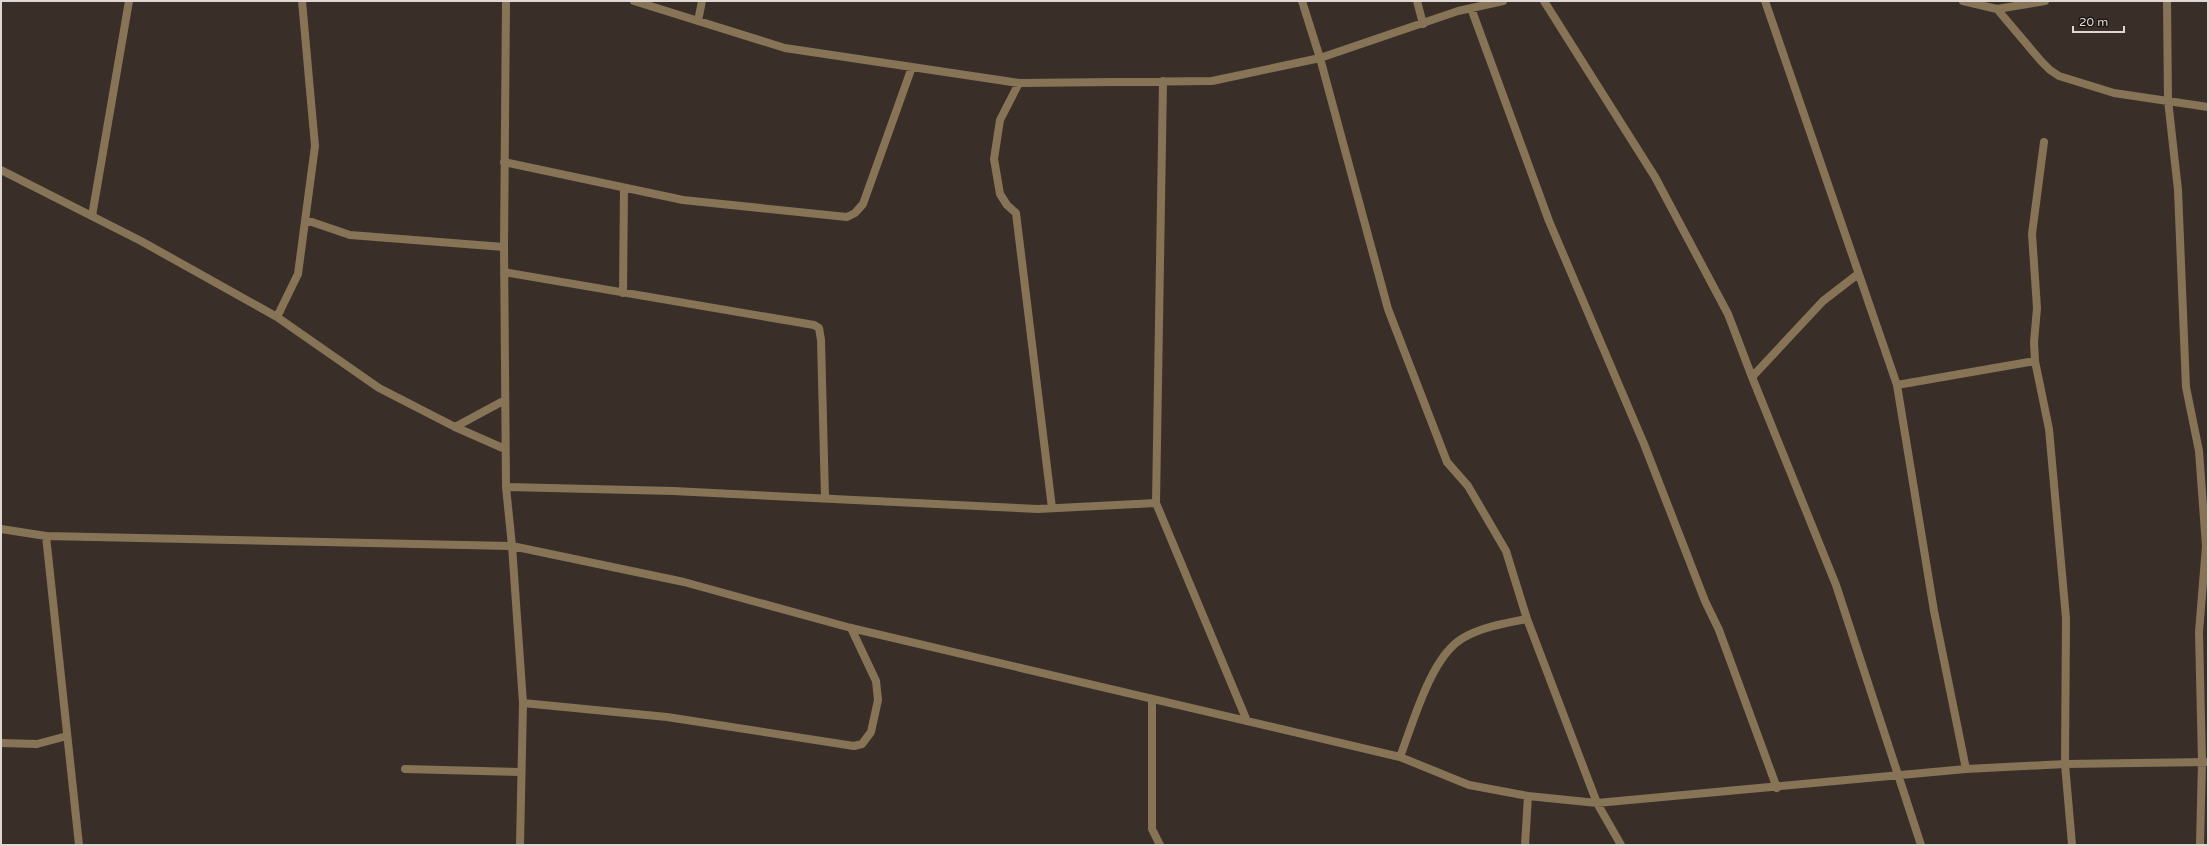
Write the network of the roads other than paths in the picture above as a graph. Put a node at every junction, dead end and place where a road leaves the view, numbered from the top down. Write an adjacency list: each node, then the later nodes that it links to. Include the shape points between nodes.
1 (129, 1): 28 (street)
2 (302, 1): 29 (street, via 316,146)
3 (506, 1): 25 (street)
4 (634, 1): 16 (street)
5 (702, 1): 16 (street)
6 (1302, 1): 18 (street)
7 (1416, 1): 17 (street)
8 (1503, 1): 14 (street)
9 (1544, 1): 36 (street, via 1655,177 1728,314)
10 (1765, 1): 32 (street)
11 (1963, 1): 15 (street)
12 (2045, 1): 15 (street)
13 (2167, 1): 22 (street)
14 (1471, 8): 17 (street); 62 (street, via 1549,221 1644,444 1705,601 1719,630)
15 (1997, 9): 22 (street, via 2045,66 2059,76 2114,93)
16 (698, 21): 19 (street, via 785,48)
17 (1423, 24): 18 (street)
18 (1320, 58): 20 (street, via 1212,81); 48 (street, via 1388,309 1448,462 1468,486 1506,551)
19 (912, 67): 21 (street); 27 (street, via 863,204 847,217 683,200)
20 (1163, 81): 21 (street); 43 (street)
21 (1019, 83): 44 (street, via 1000,120 994,159 1000,194 1016,213)
22 (2168, 100): 23 (street); 56 (street, via 2178,190 2186,387 2199,451 2206,546 2199,632)
23 (2208, 107)
24 (2044, 142): 35 (street, via 2032,234 2037,308)
25 (504, 162): 27 (street); 30 (street)
26 (1, 170): 28 (street)
27 (624, 188): 33 (street)
28 (92, 216): 34 (street)
29 (306, 220): 30 (street, via 350,235); 34 (street, via 298,274)
30 (504, 247): 31 (street)
31 (504, 272): 33 (street); 38 (street)
32 (1858, 274): 36 (street, via 1818,306); 37 (street)
33 (623, 293): 42 (street, via 814,325 819,328)
34 (277, 317): 39 (street, via 379,388)
35 (2035, 361): 37 (street); 57 (street, via 2050,429 2066,618)
36 (1752, 377): 61 (street, via 1836,585)
37 (1897, 385): 59 (street, via 1934,611)
38 (505, 400): 39 (street); 40 (street)
39 (455, 427): 40 (street)
40 (505, 449): 41 (street)
41 (506, 488): 42 (street, via 673,491); 47 (street)
42 (825, 498): 44 (street)
43 (1156, 504): 44 (street); 52 (street)
44 (1052, 508)
45 (1, 529): 46 (street)
46 (46, 536): 47 (street); 53 (street)
47 (512, 546): 49 (street, via 684,582); 51 (street)
48 (1527, 619): 55 (street, via 1493,626 1463,637 1448,648 1436,666); 64 (street)
49 (850, 628): 50 (street); 51 (street, via 876,681 878,700 871,732 862,744 854,746 667,718)
50 (1152, 699): 52 (street); 67 (street, via 1152,829)
51 (524, 703): 60 (street)
52 (1246, 722): 55 (street)
53 (67, 736): 54 (street, via 38,744); 65 (street)
54 (1, 743)
55 (1400, 757): 63 (street, via 1469,785)
56 (2205, 762): 57 (street); 72 (street)
57 (2065, 764): 59 (street); 71 (street)
58 (405, 769): 60 (street)
59 (1966, 769): 61 (street)
60 (521, 772): 66 (street)
61 (1897, 774): 62 (street); 70 (street)
62 (1777, 788): 64 (street)
63 (1528, 796): 64 (street); 68 (street)
64 (1597, 803): 69 (street)
65 (79, 845)
66 (520, 845)
67 (1160, 845)
68 (1526, 845)
69 (1621, 845)
70 (1921, 845)
71 (2072, 845)
72 (2200, 845)

